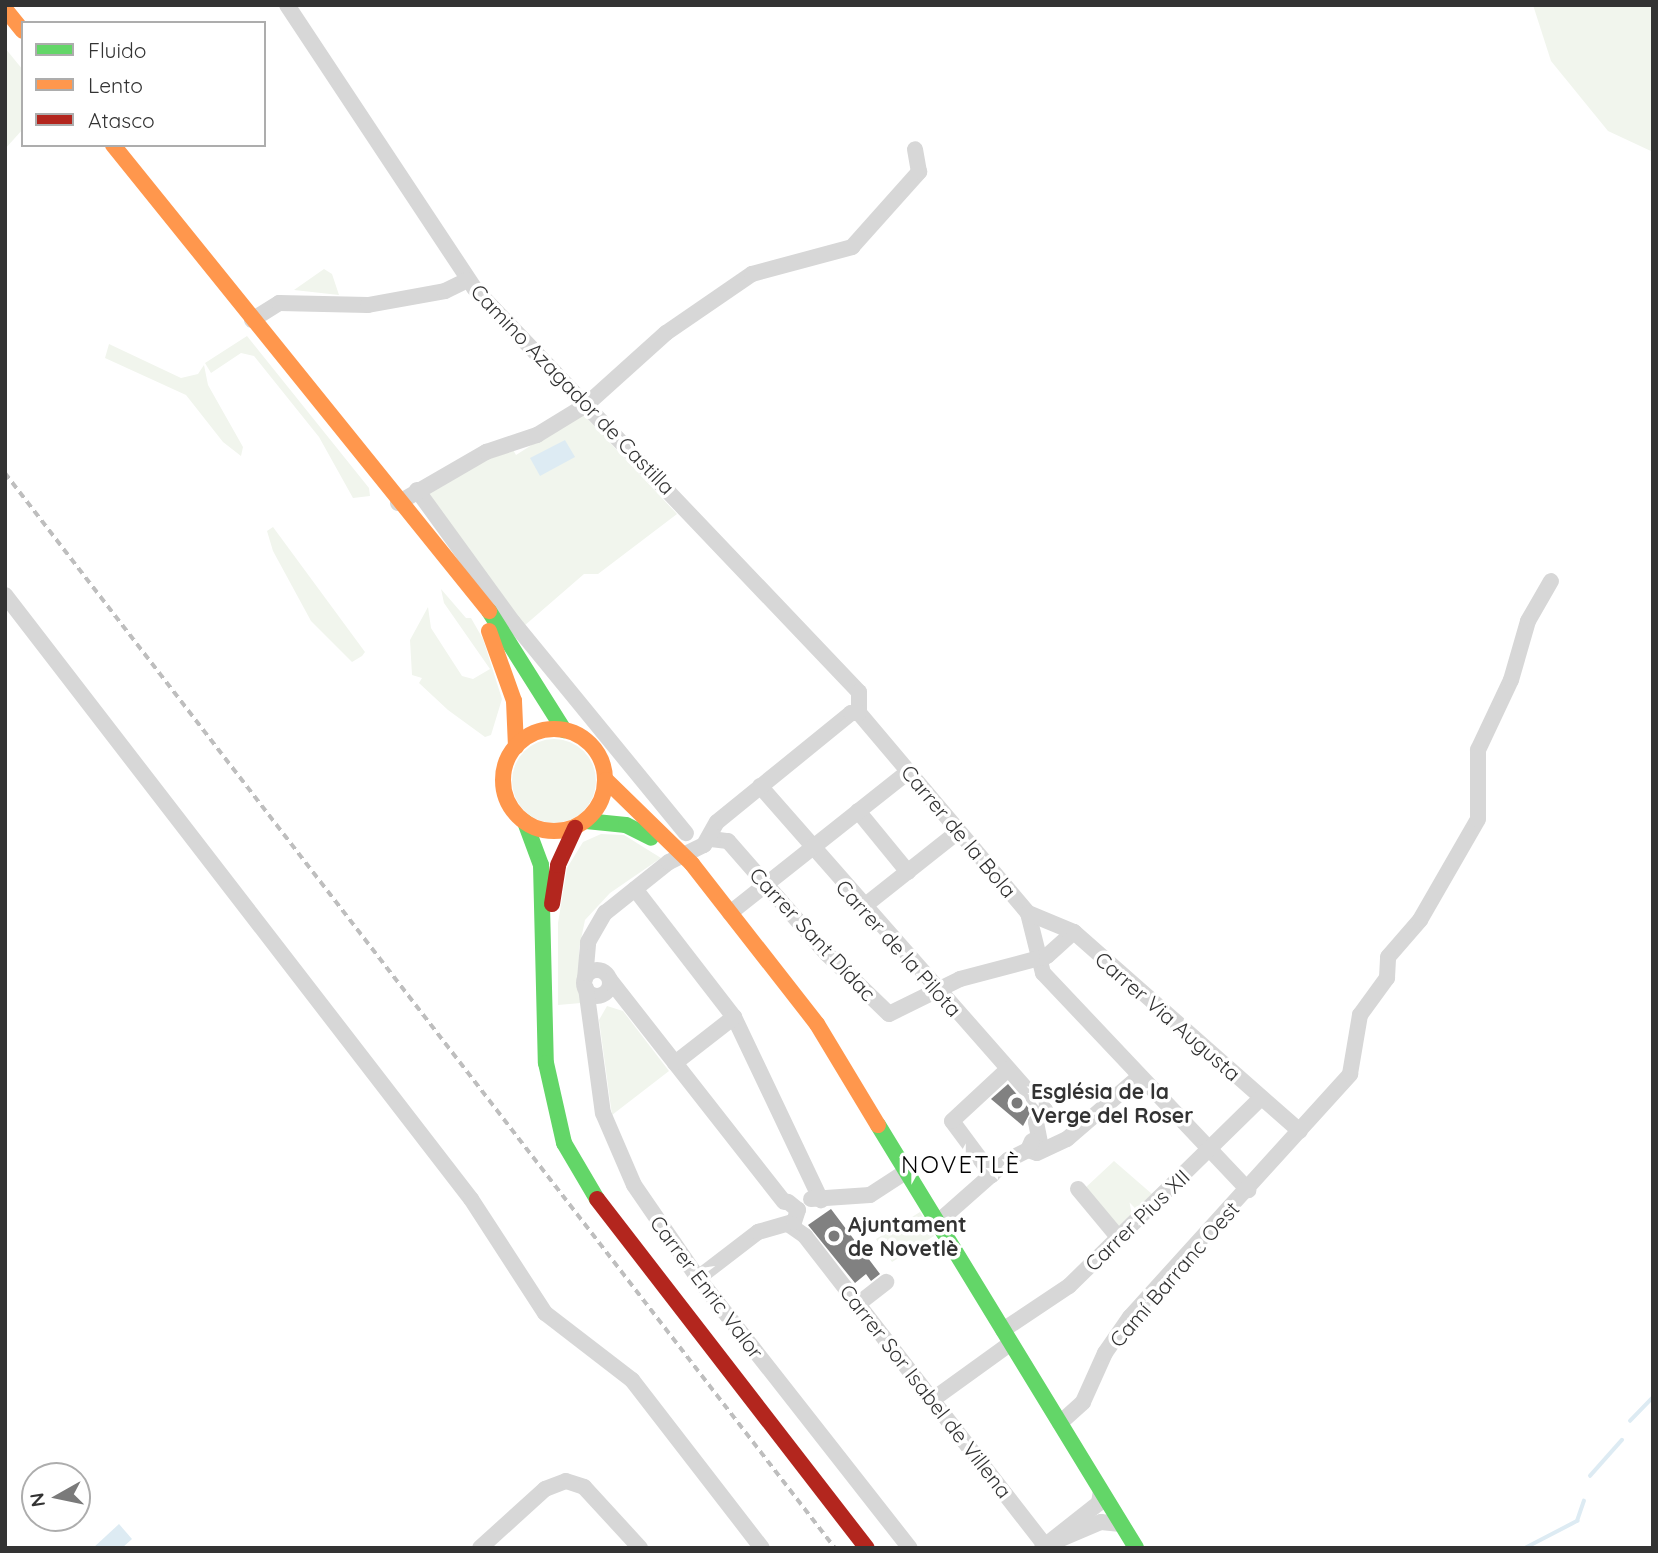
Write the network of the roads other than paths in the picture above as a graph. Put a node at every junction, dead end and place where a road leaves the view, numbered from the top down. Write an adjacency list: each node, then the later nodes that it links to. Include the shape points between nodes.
1 (287, 5): 6 (street, Camino Azagador de Castilla)
2 (5, 9): 3 (main road)
3 (21, 29)
4 (115, 147): 7 (main road)
5 (915, 149): 8 (street, via 919,172 852,247 752,274 666,333)
6 (468, 280): 7 (street, via 445,291 368,305 279,303); 8 (street, Camino Azagador de Castilla)
7 (252, 320): 10 (main road)
8 (586, 405): 9 (street, via 537,435 486,452); 14 (street, Camino Azagador de Castilla, via 859,692)
9 (417, 490): 10 (street); 24 (street, via 513,622)
10 (398, 503): 12 (main road)
11 (1551, 581): 46 (street, Camí Barranc Oest, via 1528,621 1511,680 1478,750 1478,819 1467,847 1443,874 1420,920 1388,957 1387,978 1360,1015 1350,1074)
12 (463, 583): 15 (main road, via 491,612); 16 (main road, via 497,645 514,701)
13 (5, 595): 68 (street, via 471,1199 545,1312 632,1380)
14 (859, 713): 17 (street, Carrer de la Bola); 19 (street, via 851,713)
15 (564, 730): 16 (main road, via 546,730); 18 (main road, via 589,742)
16 (516, 747): 21 (main road, via 503,786)
17 (909, 771): 20 (street); 23 (street, Carrer de la Bola)
18 (606, 780): 22 (main road, via 597,809); 27 (main road)
19 (760, 786): 25 (street, via 717,822); 26 (street, Carrer de la Pilota)
20 (858, 811): 26 (street); 28 (street)
21 (525, 822): 22 (main road, via 541,830); 37 (main road, via 541,865)
22 (580, 824): 27 (main road, via 626,825); 37 (main road, via 558,865)
23 (959, 831): 28 (street); 33 (street, Carrer de la Bola)
24 (686, 833)
25 (711, 839): 27 (street); 29 (street, Carrer Sant Dídac, via 725,839)
26 (811, 849): 29 (street); 31 (street, Carrer de la Pilota)
27 (678, 854): 30 (street); 32 (main road)
28 (908, 872): 31 (street)
29 (766, 886): 32 (street); 40 (street, Carrer Sant Dídac, via 887,1013 896,1015)
30 (635, 889): 35 (street, via 604,912); 41 (street)
31 (863, 907): 40 (street, Carrer de la Pilota)
32 (730, 913): 49 (main road, via 817,1024)
33 (1028, 913): 34 (street, Carrer Via Augusta); 36 (street, Carrer de la Bola)
34 (1066, 929): 36 (street); 45 (street, Carrer Via Augusta)
35 (592, 933): 38 (street, Carrer Enric Valor); 39 (street)
36 (1037, 953): 40 (street, Carrer Sant Dídac); 44 (street, Carrer de la Bola, via 1043,973)
37 (545, 955): 69 (main road, via 548,1083 560,1133 575,1165)
38 (586, 983): 39 (street); 39 (street, via 594,971); 57 (street, Carrer Enric Valor, via 595,1077 612,1143 649,1210)
39 (606, 983): 42 (street, Carrer Sor Isabel de Villena, via 631,1006)
40 (936, 991): 43 (street, Carrer de la Pilota)
41 (734, 1017): 42 (street); 53 (street)
42 (675, 1063): 54 (street, Carrer Sor Isabel de Villena)
43 (1008, 1069): 47 (street, Carrer de la Pilota, via 1043,1107); 50 (street, via 952,1121)
44 (1140, 1076): 47 (street, via 1067,1139); 48 (street, Carrer de la Bola)
45 (1261, 1098): 46 (street, Carrer Via Augusta); 48 (street, Carrer Pius XII)
46 (1300, 1131): 52 (street, Camí Barranc Oest)
47 (1035, 1146): 50 (street)
48 (1210, 1149): 52 (street, Carrer de la Bola); 56 (street, Carrer Pius XII)
49 (907, 1171): 53 (street, via 870,1195); 55 (main road)
50 (992, 1175): 55 (street)
51 (1078, 1189): 56 (street)
52 (1248, 1190): 62 (street, Camí Barranc Oest, via 1125,1324 1083,1402)
53 (821, 1200): 54 (street)
54 (785, 1211): 57 (street); 59 (street, Carrer Sor Isabel de Villena)
55 (938, 1222): 60 (main road, via 944,1243)
56 (1118, 1237): 60 (street, Carrer Pius XII, via 1069,1286)
57 (698, 1278): 70 (street, Carrer Enric Valor)
58 (886, 1282): 59 (street)
59 (858, 1304): 61 (street, Carrer Sor Isabel de Villena)
60 (1007, 1337): 61 (street, Carrer Pius XII); 62 (main road)
61 (932, 1400): 65 (street, Carrer Sor Isabel de Villena)
62 (1060, 1423): 63 (main road)
63 (1101, 1491): 64 (main road); 65 (street, via 1099,1503)
64 (1121, 1524): 65 (street, via 1101,1522); 71 (main road)
65 (1044, 1546)
66 (480, 1548): 67 (street, via 545,1489 566,1481 584,1487)
67 (640, 1548)
68 (762, 1548)
69 (867, 1548)
70 (910, 1548)
71 (1136, 1548)

